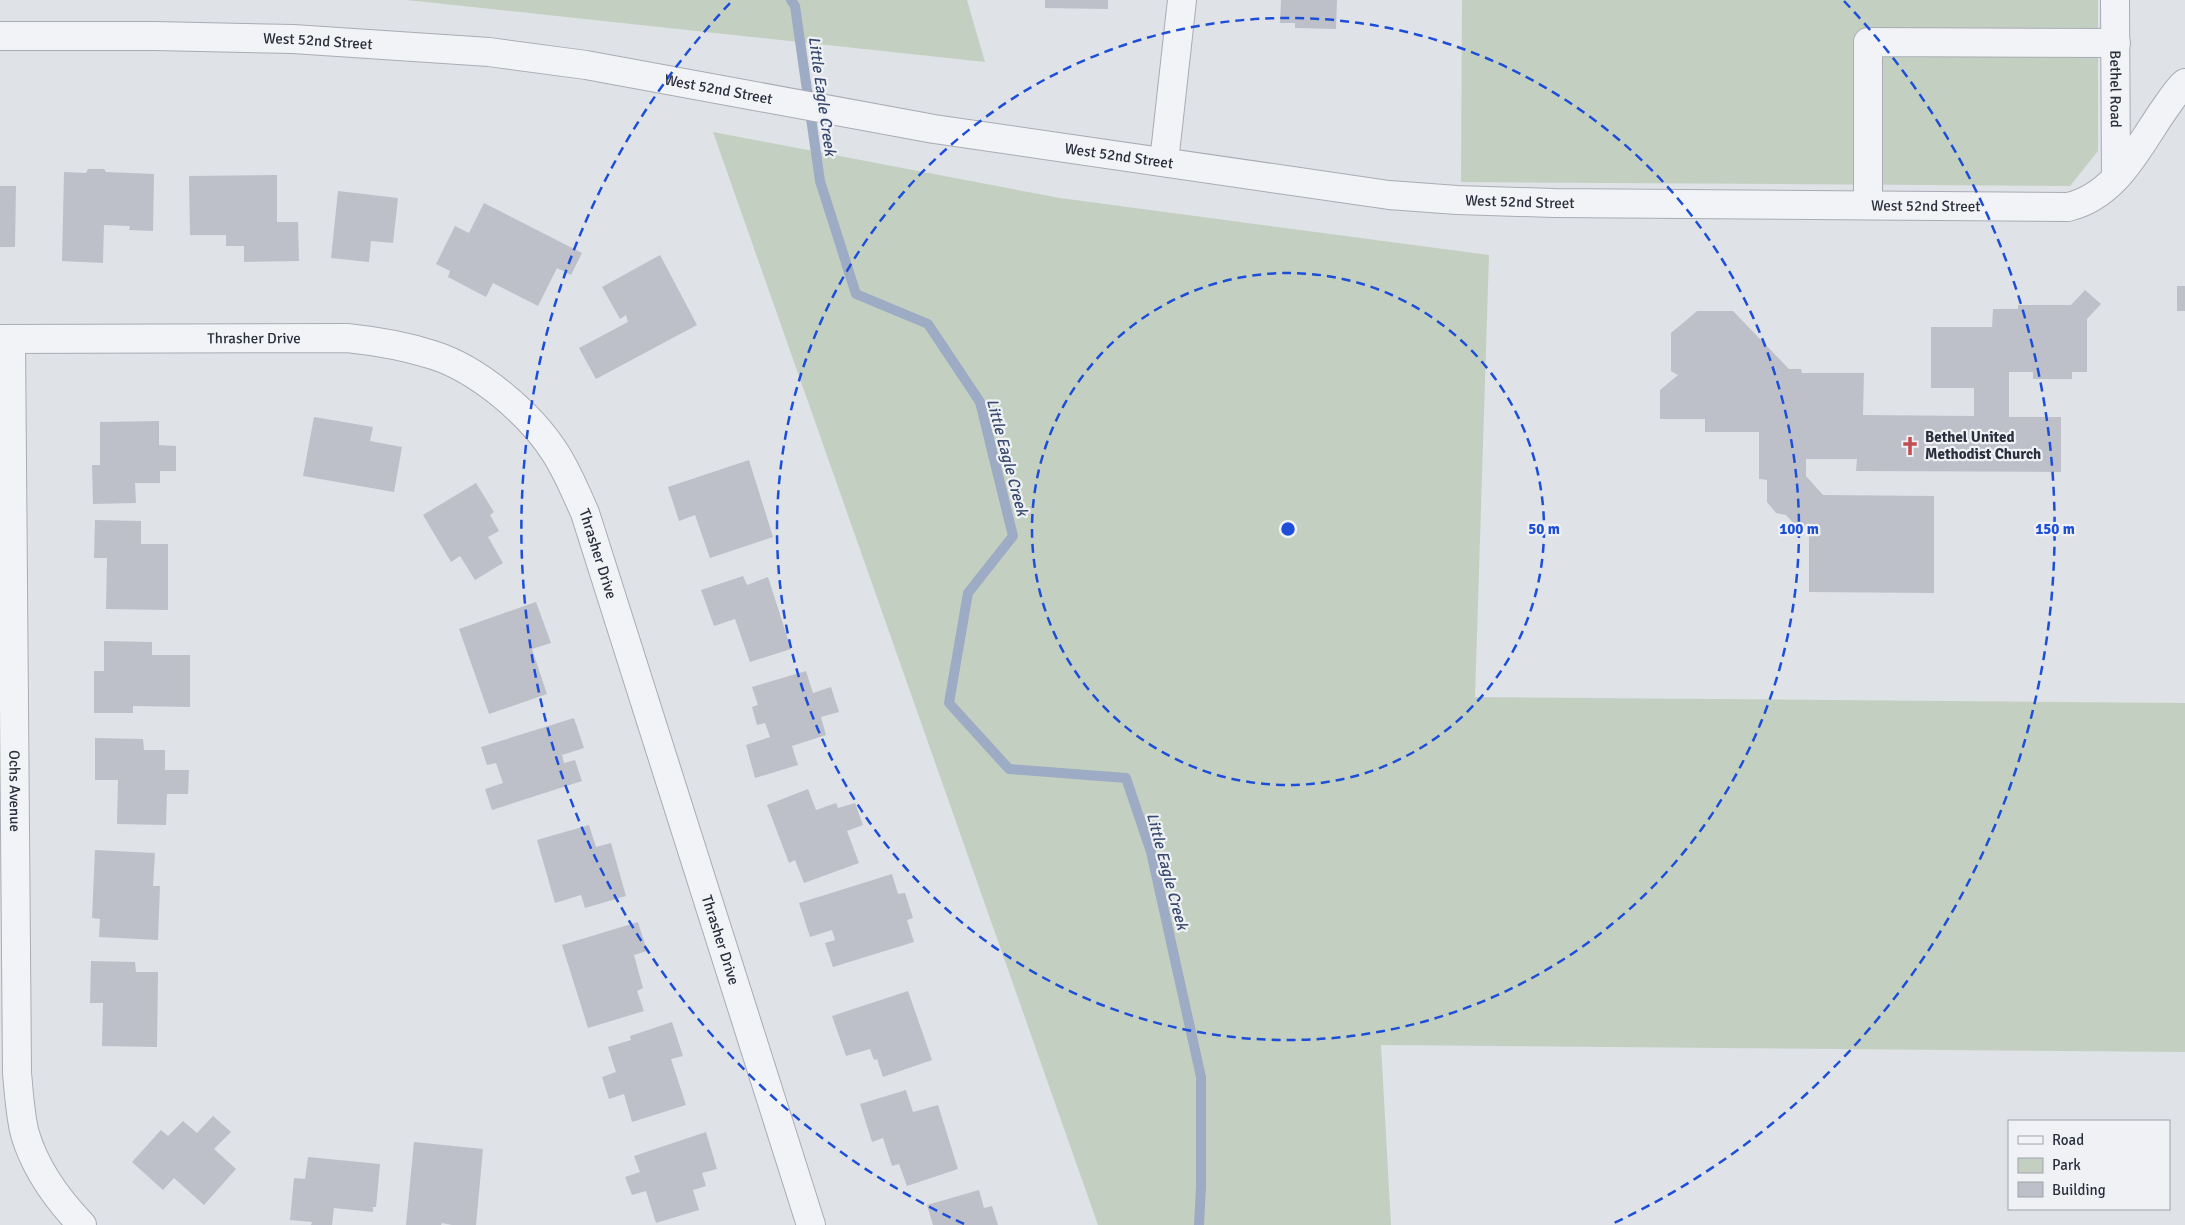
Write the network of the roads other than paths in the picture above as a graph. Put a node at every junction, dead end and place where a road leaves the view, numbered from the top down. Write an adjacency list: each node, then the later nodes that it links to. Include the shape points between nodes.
1 (1182, 0): 6 (street)
2 (2115, 0): 4 (street, Bethel Road)
3 (0, 36): 6 (street, West 52nd Street, via 293,39 489,52 586,65 934,130)
4 (2116, 43): 7 (street, Bethel Road); 8 (street, via 1868,42)
5 (2185, 83): 7 (street, West 52nd Street)
6 (1164, 162): 8 (street, West 52nd Street, via 1388,195 1457,200)
7 (2116, 177): 8 (street, West 52nd Street, via 2098,194 2068,207)
8 (1868, 205)
9 (5, 339): 10 (street, Ochs Avenue, via 17,1073 23,1125 32,1150 53,1189); 11 (street, Thrasher Drive, via 347,338 380,341 434,355 467,372 509,401 539,432 556,453 585,513)
10 (82, 1225)
11 (811, 1225)

